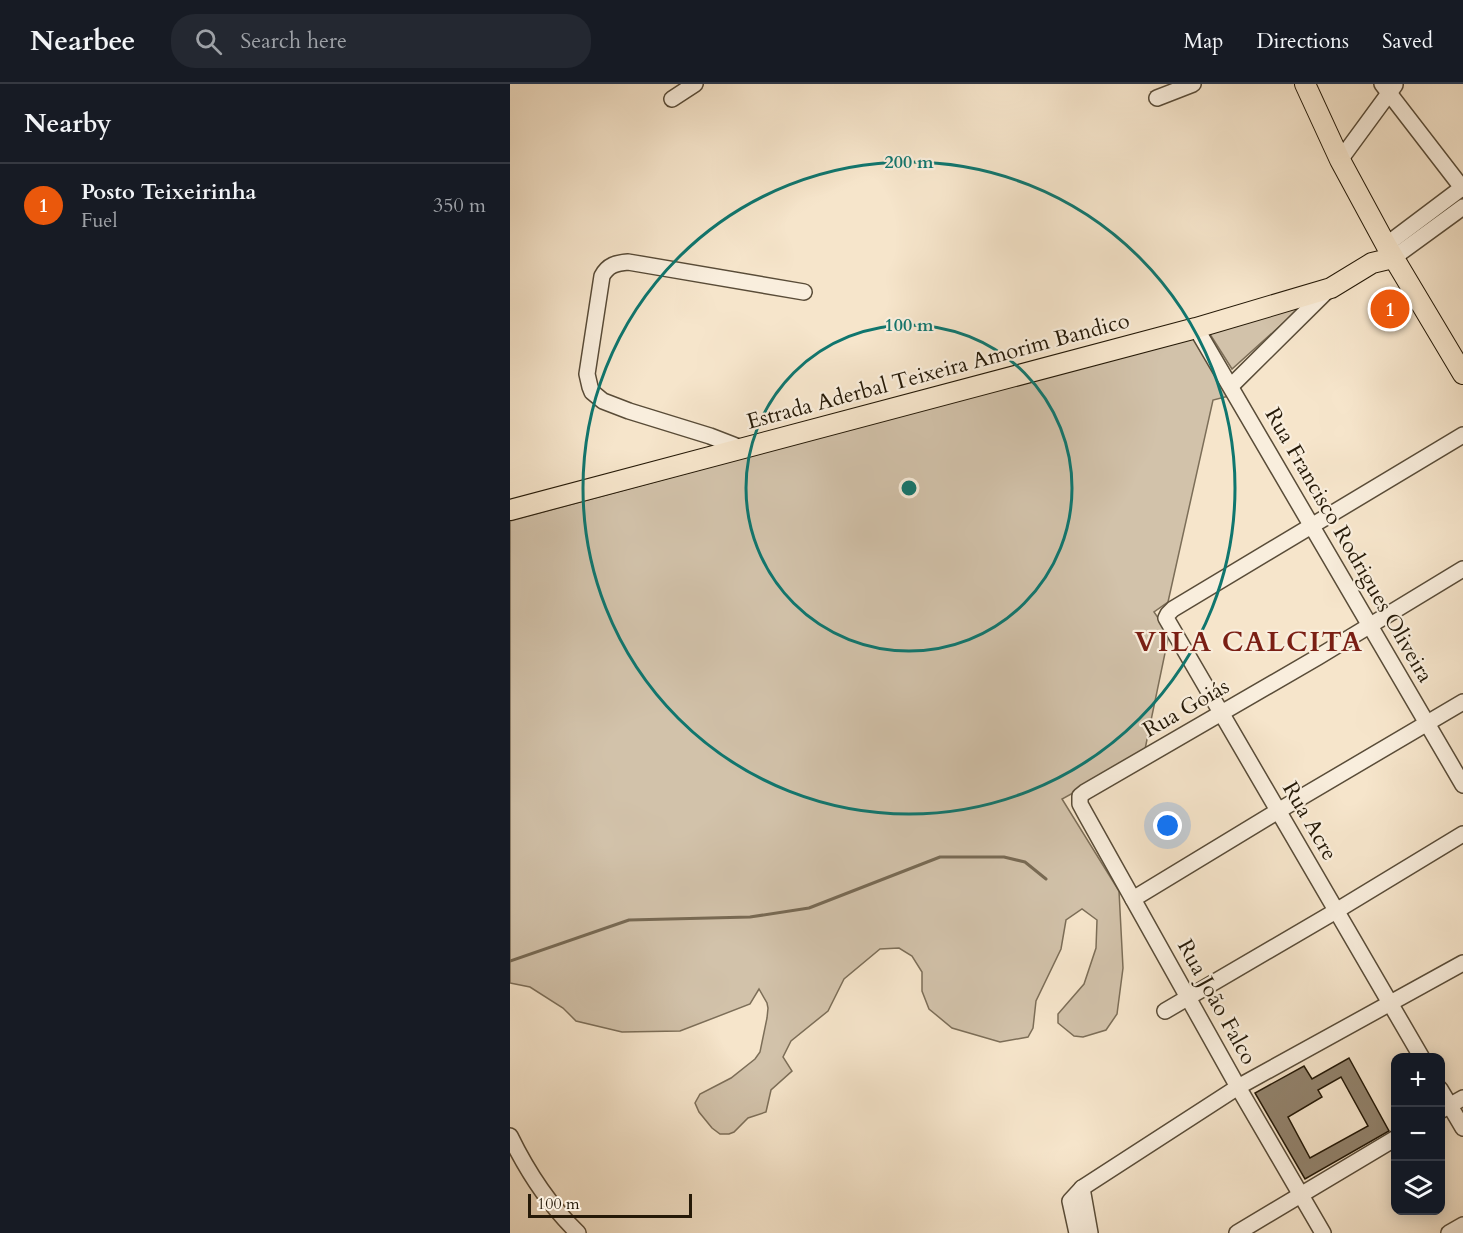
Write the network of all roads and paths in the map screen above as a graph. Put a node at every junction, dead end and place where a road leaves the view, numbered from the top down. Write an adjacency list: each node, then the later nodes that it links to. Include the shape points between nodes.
1 (695, 84): 6 (street)
2 (1194, 84): 5 (street)
3 (1305, 84): 7 (main road)
4 (1389, 87): 7 (street); 8 (street)
5 (1157, 98)
6 (672, 99)
7 (1340, 160): 10 (main road)
8 (1463, 188): 10 (street)
9 (1463, 207): 10 (street)
10 (1389, 252): 11 (main road, Estrada Aderbal Teixeira Amorim Bandico); 14 (main road)
11 (1331, 288): 13 (main road, Estrada Aderbal Teixeira Amorim Bandico); 15 (street)
12 (804, 292): 17 (street, via 628,262 613,264 602,276 588,363 588,381 596,396 628,411)
13 (1196, 328): 15 (street, Rua Francisco Rodrigues Oliveira); 17 (main road, Estrada Aderbal Teixeira Amorim Bandico)
14 (1463, 374)
15 (1231, 386): 19 (street, Rua Francisco Rodrigues Oliveira)
16 (1463, 435): 19 (street)
17 (741, 448): 18 (main road, Estrada Aderbal Teixeira Amorim Bandico)
18 (510, 510)
19 (1312, 526): 21 (street, Rua Francisco Rodrigues Oliveira); 23 (street, Rua Acre, via 1167,614)
20 (1463, 569): 21 (street, Rua Goiás)
21 (1370, 626): 23 (street, Rua Goiás); 24 (street, Rua Francisco Rodrigues Oliveira)
22 (1463, 702): 24 (street)
23 (1221, 714): 26 (street, Rua Goiás); 27 (street, Rua Acre)
24 (1427, 723): 25 (street, Rua Francisco Rodrigues Oliveira); 27 (street)
25 (1463, 785)
26 (1085, 792): 29 (street, Rua João Falco, via 1080,796 1080,804)
27 (1278, 811): 29 (street); 30 (street, Rua Acre)
28 (1463, 834): 30 (street)
29 (1133, 899): 32 (street, Rua João Falco)
30 (1336, 911): 32 (street); 33 (street, Rua Acre)
31 (1463, 963): 33 (street)
32 (1189, 998): 34 (street); 36 (street, Rua João Falco)
33 (1390, 1004): 35 (street, Rua Acre); 36 (street)
34 (1165, 1011)
35 (1419, 1053)
36 (1238, 1087): 41 (street); 42 (street, Rua João Falco)
37 (1451, 1105): 38 (street)
38 (1463, 1128)
39 (510, 1136): 44 (street, via 536,1182)
40 (1391, 1140): 42 (street)
41 (1082, 1188): 45 (street, via 1070,1201); 46 (street)
42 (1300, 1195): 47 (street); 48 (street, Rua João Falco)
43 (1463, 1225): 49 (street)
44 (578, 1233)
45 (1077, 1233)
46 (1090, 1233)
47 (1237, 1233)
48 (1323, 1233)
49 (1449, 1233)

